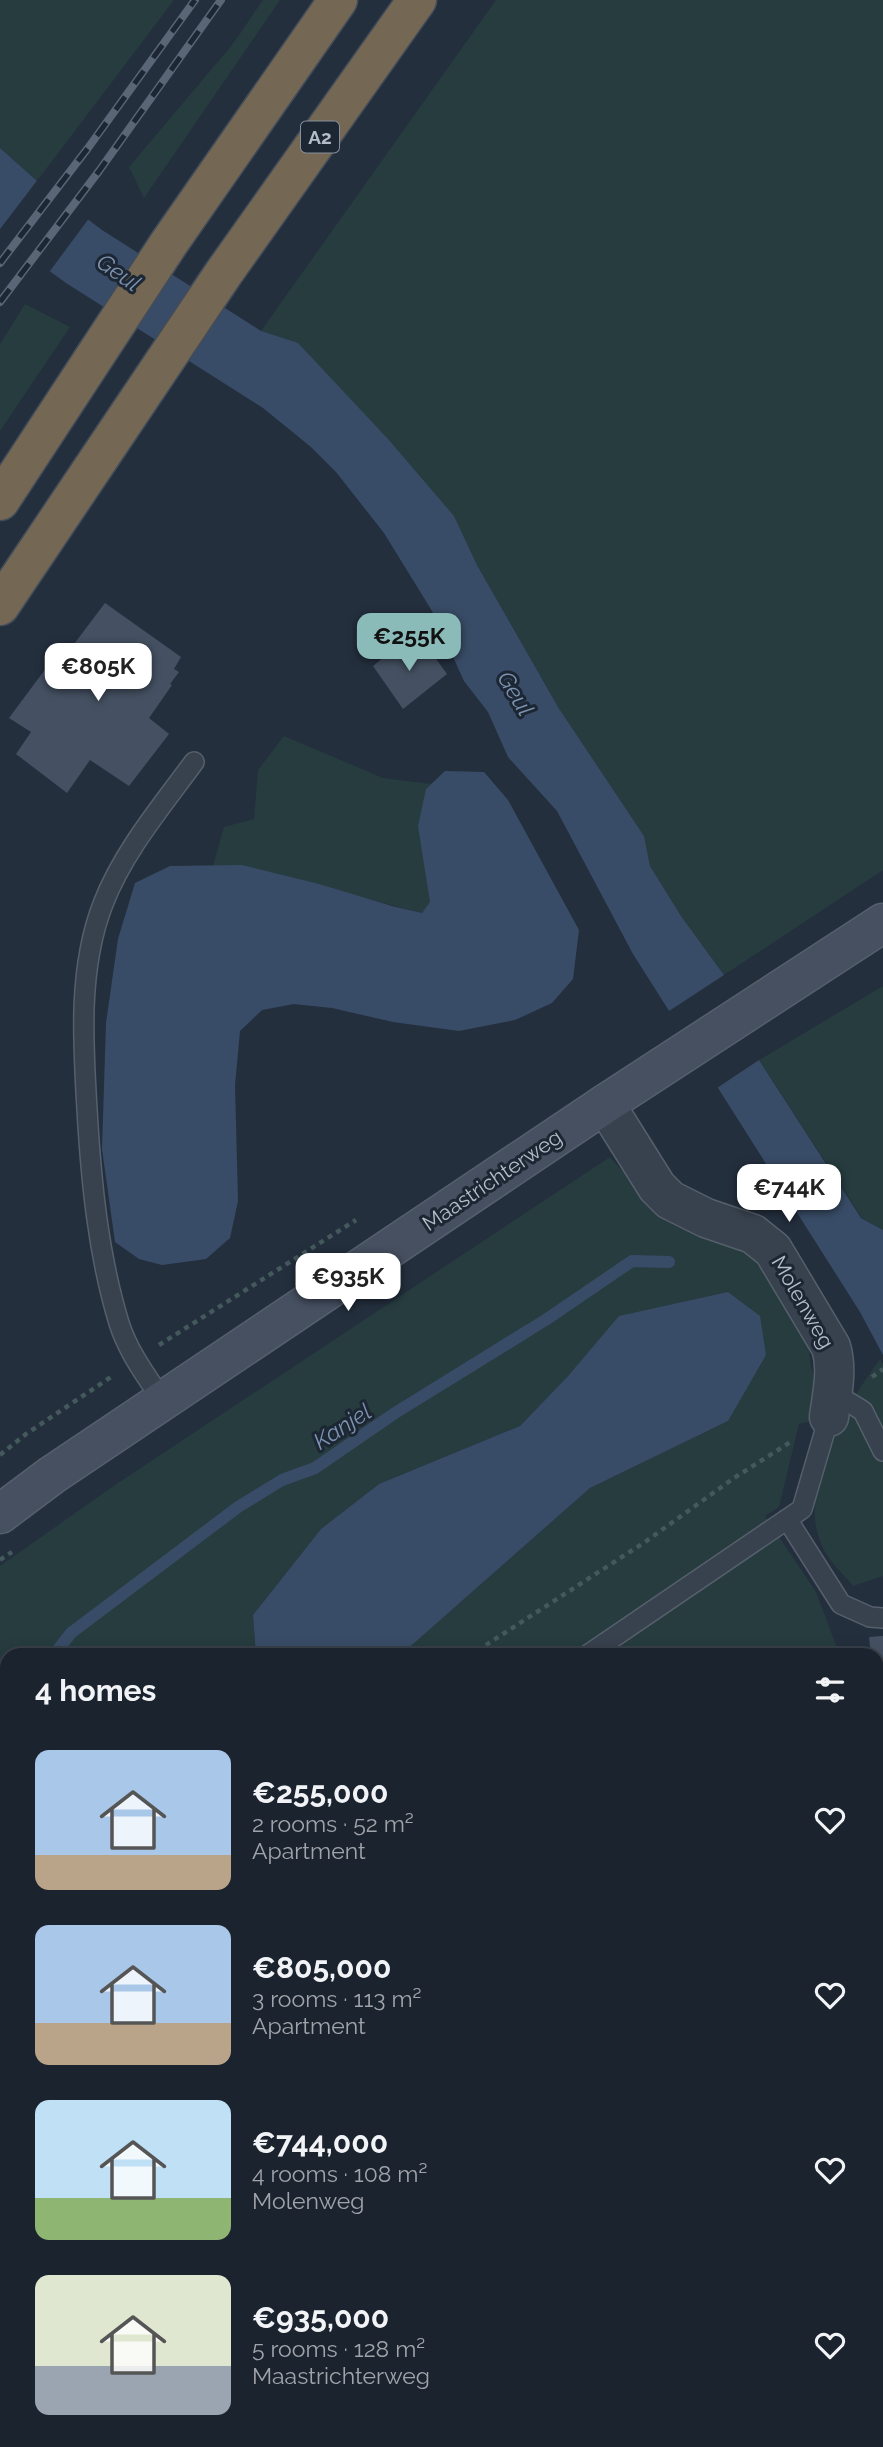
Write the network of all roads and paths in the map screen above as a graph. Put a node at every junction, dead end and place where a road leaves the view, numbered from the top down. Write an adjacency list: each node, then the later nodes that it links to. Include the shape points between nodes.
1 (338, 0): 3 (highway, via 169,243)
2 (417, 0): 4 (highway, A2, via 223,274)
3 (0, 501)
4 (0, 606)
5 (194, 762): 9 (lane, via 121,865 102,906 88,963 83,1043 90,1174 108,1282)
6 (883, 923): 7 (main road, Maastrichterweg)
7 (605, 1104): 12 (main road, Maastrichterweg); 13 (street, Molenweg, via 670,1200 753,1234 773,1250 831,1347 835,1359)
8 (222, 1305): 9 (path)
9 (136, 1360): 12 (lane); 15 (path)
10 (883, 1369): 11 (path)
11 (876, 1373)
12 (163, 1401): 16 (main road, Maastrichterweg)
13 (831, 1404): 14 (lane, via 863,1411); 17 (lane, via 802,1509); 19 (path, via 645,1542)
14 (883, 1451)
15 (0, 1455)
16 (0, 1514)
17 (787, 1520): 18 (lane, via 841,1604); 20 (lane)
18 (883, 1618)
19 (481, 1648)
20 (598, 1648)

